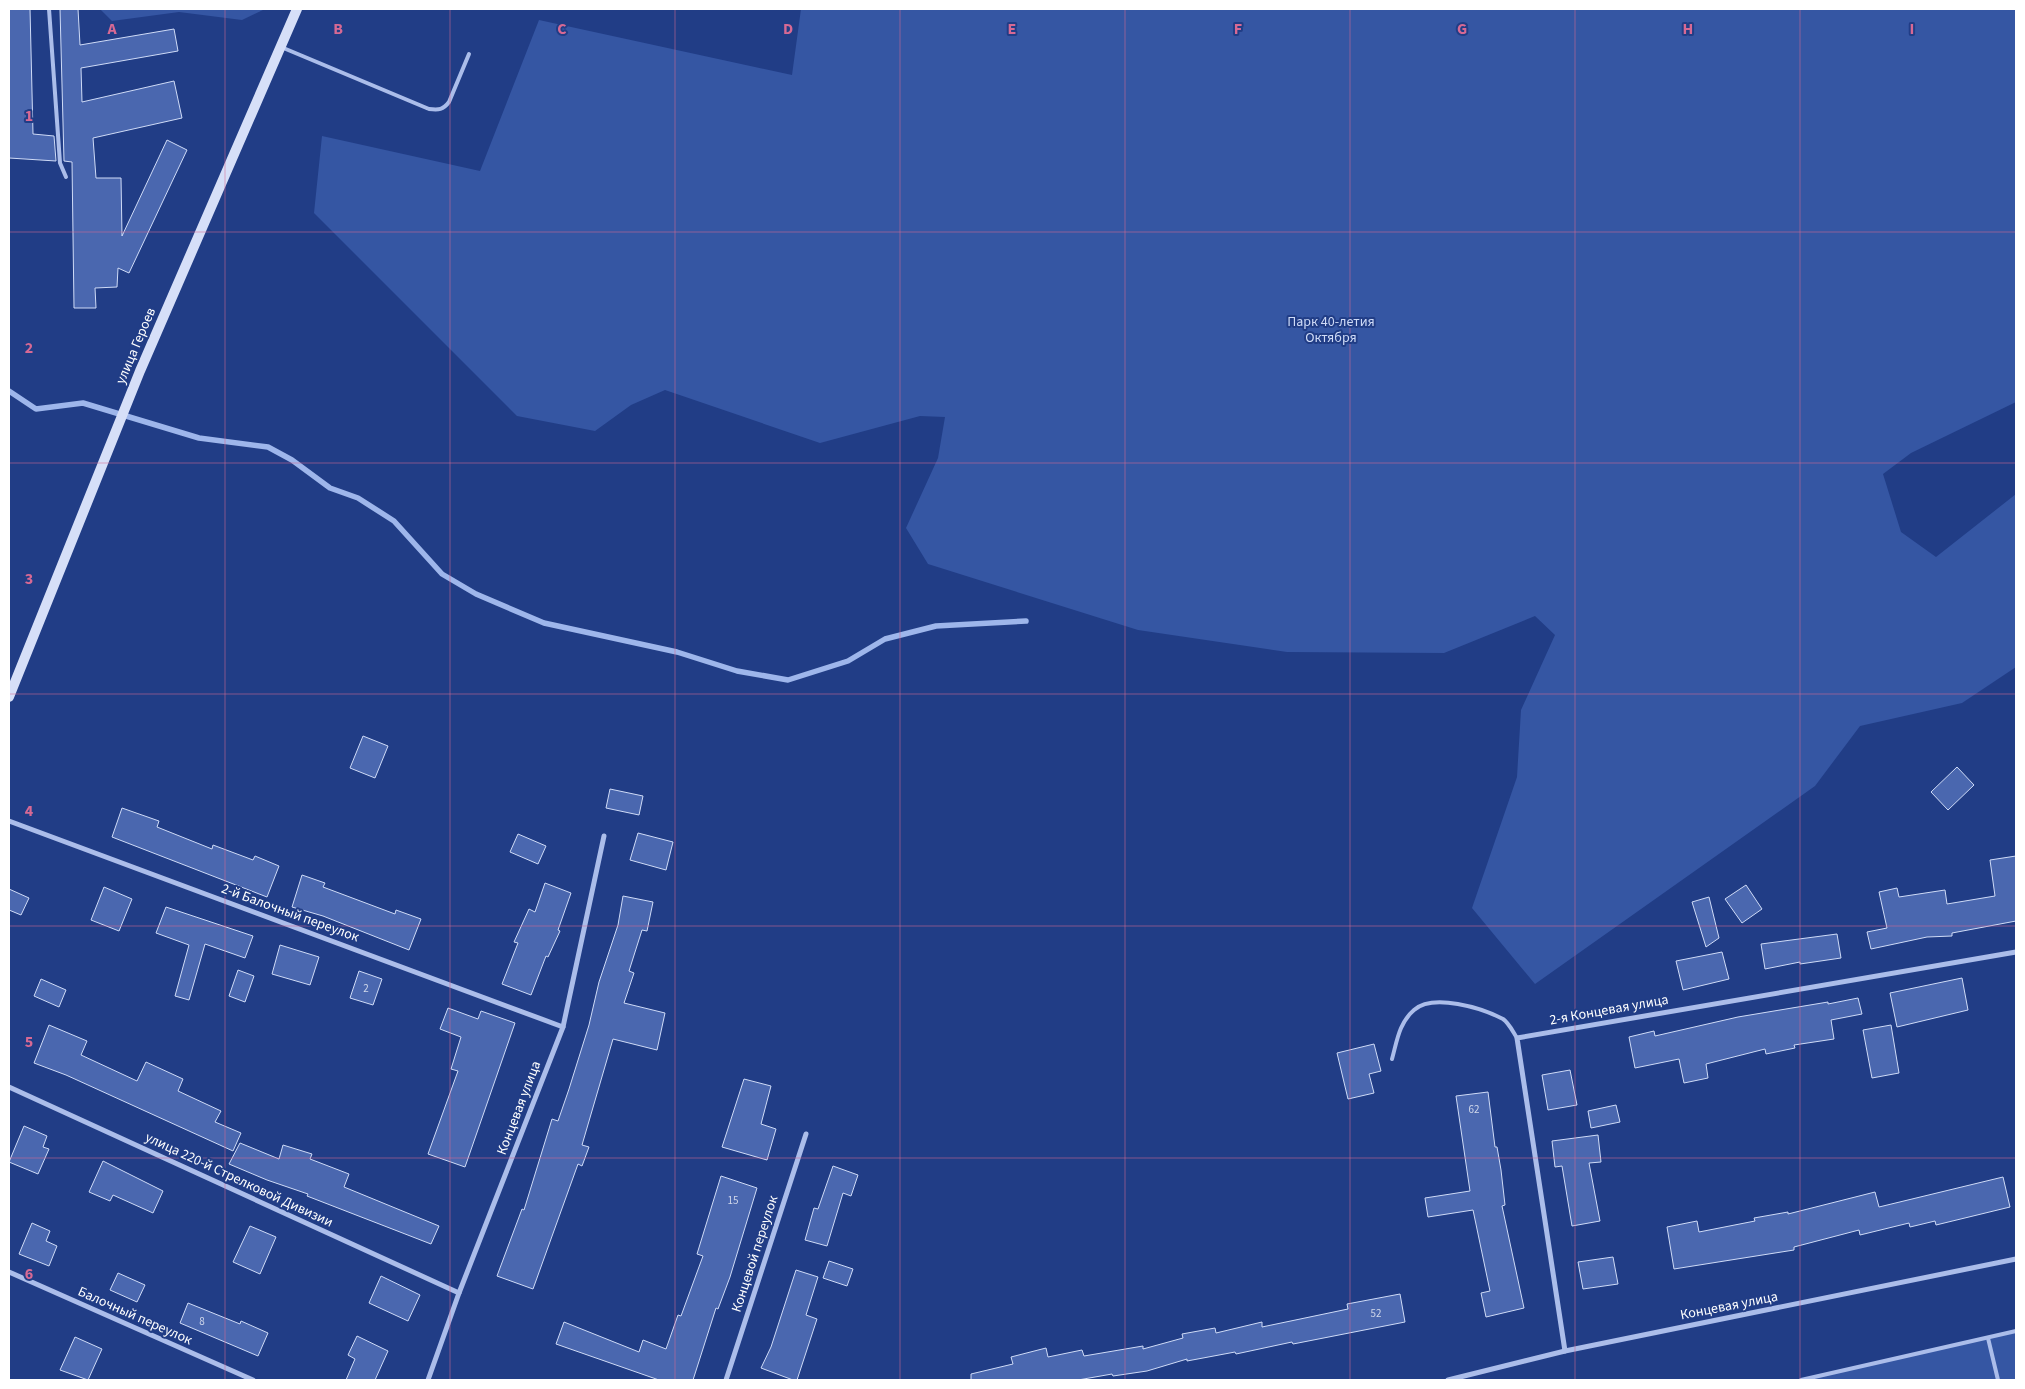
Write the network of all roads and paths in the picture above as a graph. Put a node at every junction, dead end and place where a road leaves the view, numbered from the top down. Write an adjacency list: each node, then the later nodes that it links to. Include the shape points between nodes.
1 (49, 9): 5 (lane, via 60,163)
2 (297, 9): 3 (street, улица Героев)
3 (281, 47): 4 (lane, via 429,109 439,110 448,102); 6 (street, улица Героев, via 140,371)
4 (469, 54)
5 (66, 177)
6 (9, 698)
7 (9, 821): 10 (street, 2-й Балочный переулок)
8 (604, 836): 10 (street, Концевая улица)
9 (2016, 952): 11 (street, 2-я Концевая улица)
10 (563, 1027): 17 (street, Концевая улица)
11 (1517, 1038): 12 (lane, via 1504,1020 1457,1004 1431,1002 1415,1009 1402,1023); 20 (street)
12 (1392, 1059)
13 (9, 1087): 17 (street, улица 220-й Стрелковой Дивизии)
14 (806, 1134): 23 (street, Концевой переулок)
15 (2016, 1259): 20 (street, Концевая улица)
16 (9, 1272): 21 (street, Балочный переулок)
17 (459, 1293): 22 (street, Концевая улица)
18 (2016, 1331): 19 (lane)
19 (1988, 1338): 25 (lane); 26 (lane)
20 (1565, 1351): 24 (street, Концевая улица)
21 (253, 1380)
22 (428, 1380)
23 (726, 1380)
24 (1448, 1380)
25 (1801, 1380)
26 (1998, 1380)

